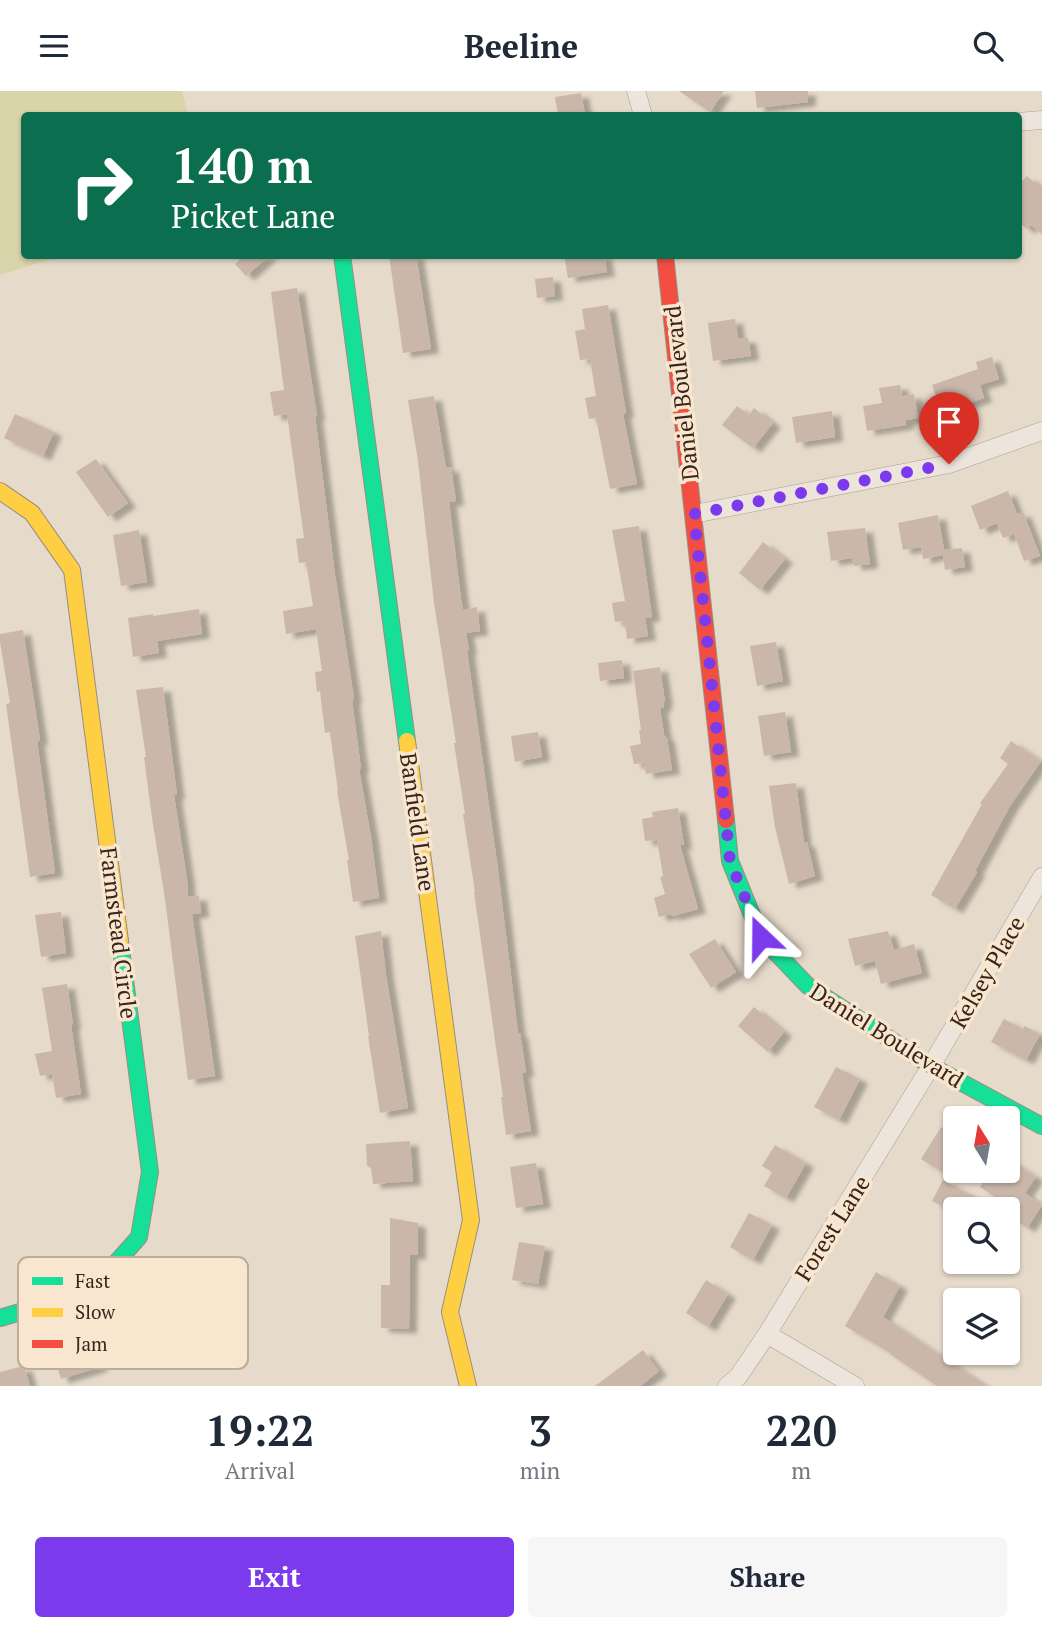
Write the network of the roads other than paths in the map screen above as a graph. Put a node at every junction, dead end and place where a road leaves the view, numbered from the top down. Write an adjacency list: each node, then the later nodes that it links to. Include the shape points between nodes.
1 (636, 91): 2 (street)
2 (642, 112)
3 (1042, 120): 4 (street)
4 (1022, 122)
5 (343, 259): 17 (street, Banfield Lane, via 471,1220 450,1312)
6 (665, 259): 9 (street, Daniel Boulevard)
7 (1042, 431): 9 (street, via 949,464)
8 (0, 491): 13 (street, Farmstead Circle, via 32,513 72,570 150,1172 139,1237)
9 (694, 514): 11 (street, Daniel Boulevard, via 730,861 761,937 808,986)
10 (1042, 877): 11 (street, Kelsey Place)
11 (931, 1066): 12 (street, Daniel Boulevard); 16 (street, Forest Lane)
12 (1042, 1126)
13 (121, 1257)
14 (18, 1313): 15 (street, Farmstead Circle)
15 (0, 1318)
16 (767, 1334): 18 (street, Forest Lane); 19 (street)
17 (468, 1386)
18 (727, 1386)
19 (855, 1386)

